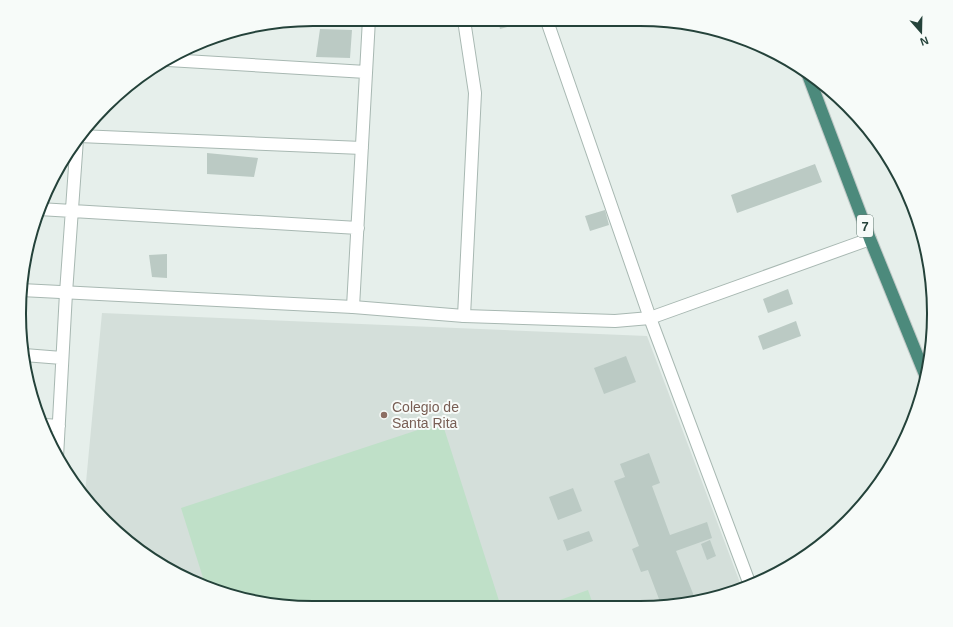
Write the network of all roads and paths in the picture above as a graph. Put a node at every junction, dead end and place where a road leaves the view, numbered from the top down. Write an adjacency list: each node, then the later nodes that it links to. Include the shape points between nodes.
1 (369, 26): 5 (street)
2 (465, 26): 17 (street, via 475,93)
3 (549, 26): 18 (street)
4 (178, 61): 5 (street)
5 (366, 72): 8 (street)
6 (811, 82): 13 (highway, 7)
7 (86, 136): 8 (street)
8 (362, 148): 12 (street)
9 (76, 151): 11 (street)
10 (45, 210): 11 (street)
11 (72, 212): 12 (street); 15 (street)
12 (358, 228): 16 (street)
13 (870, 239): 18 (street); 21 (highway, 7)
14 (27, 290): 15 (street)
15 (66, 293): 16 (street); 20 (street)
16 (354, 307): 17 (street)
17 (464, 316): 18 (street, via 615,321)
18 (650, 318): 25 (street)
19 (29, 355): 20 (street)
20 (62, 358): 23 (street)
21 (922, 366)
22 (49, 425): 23 (street)
23 (59, 426): 24 (street)
24 (58, 444)
25 (748, 580)

